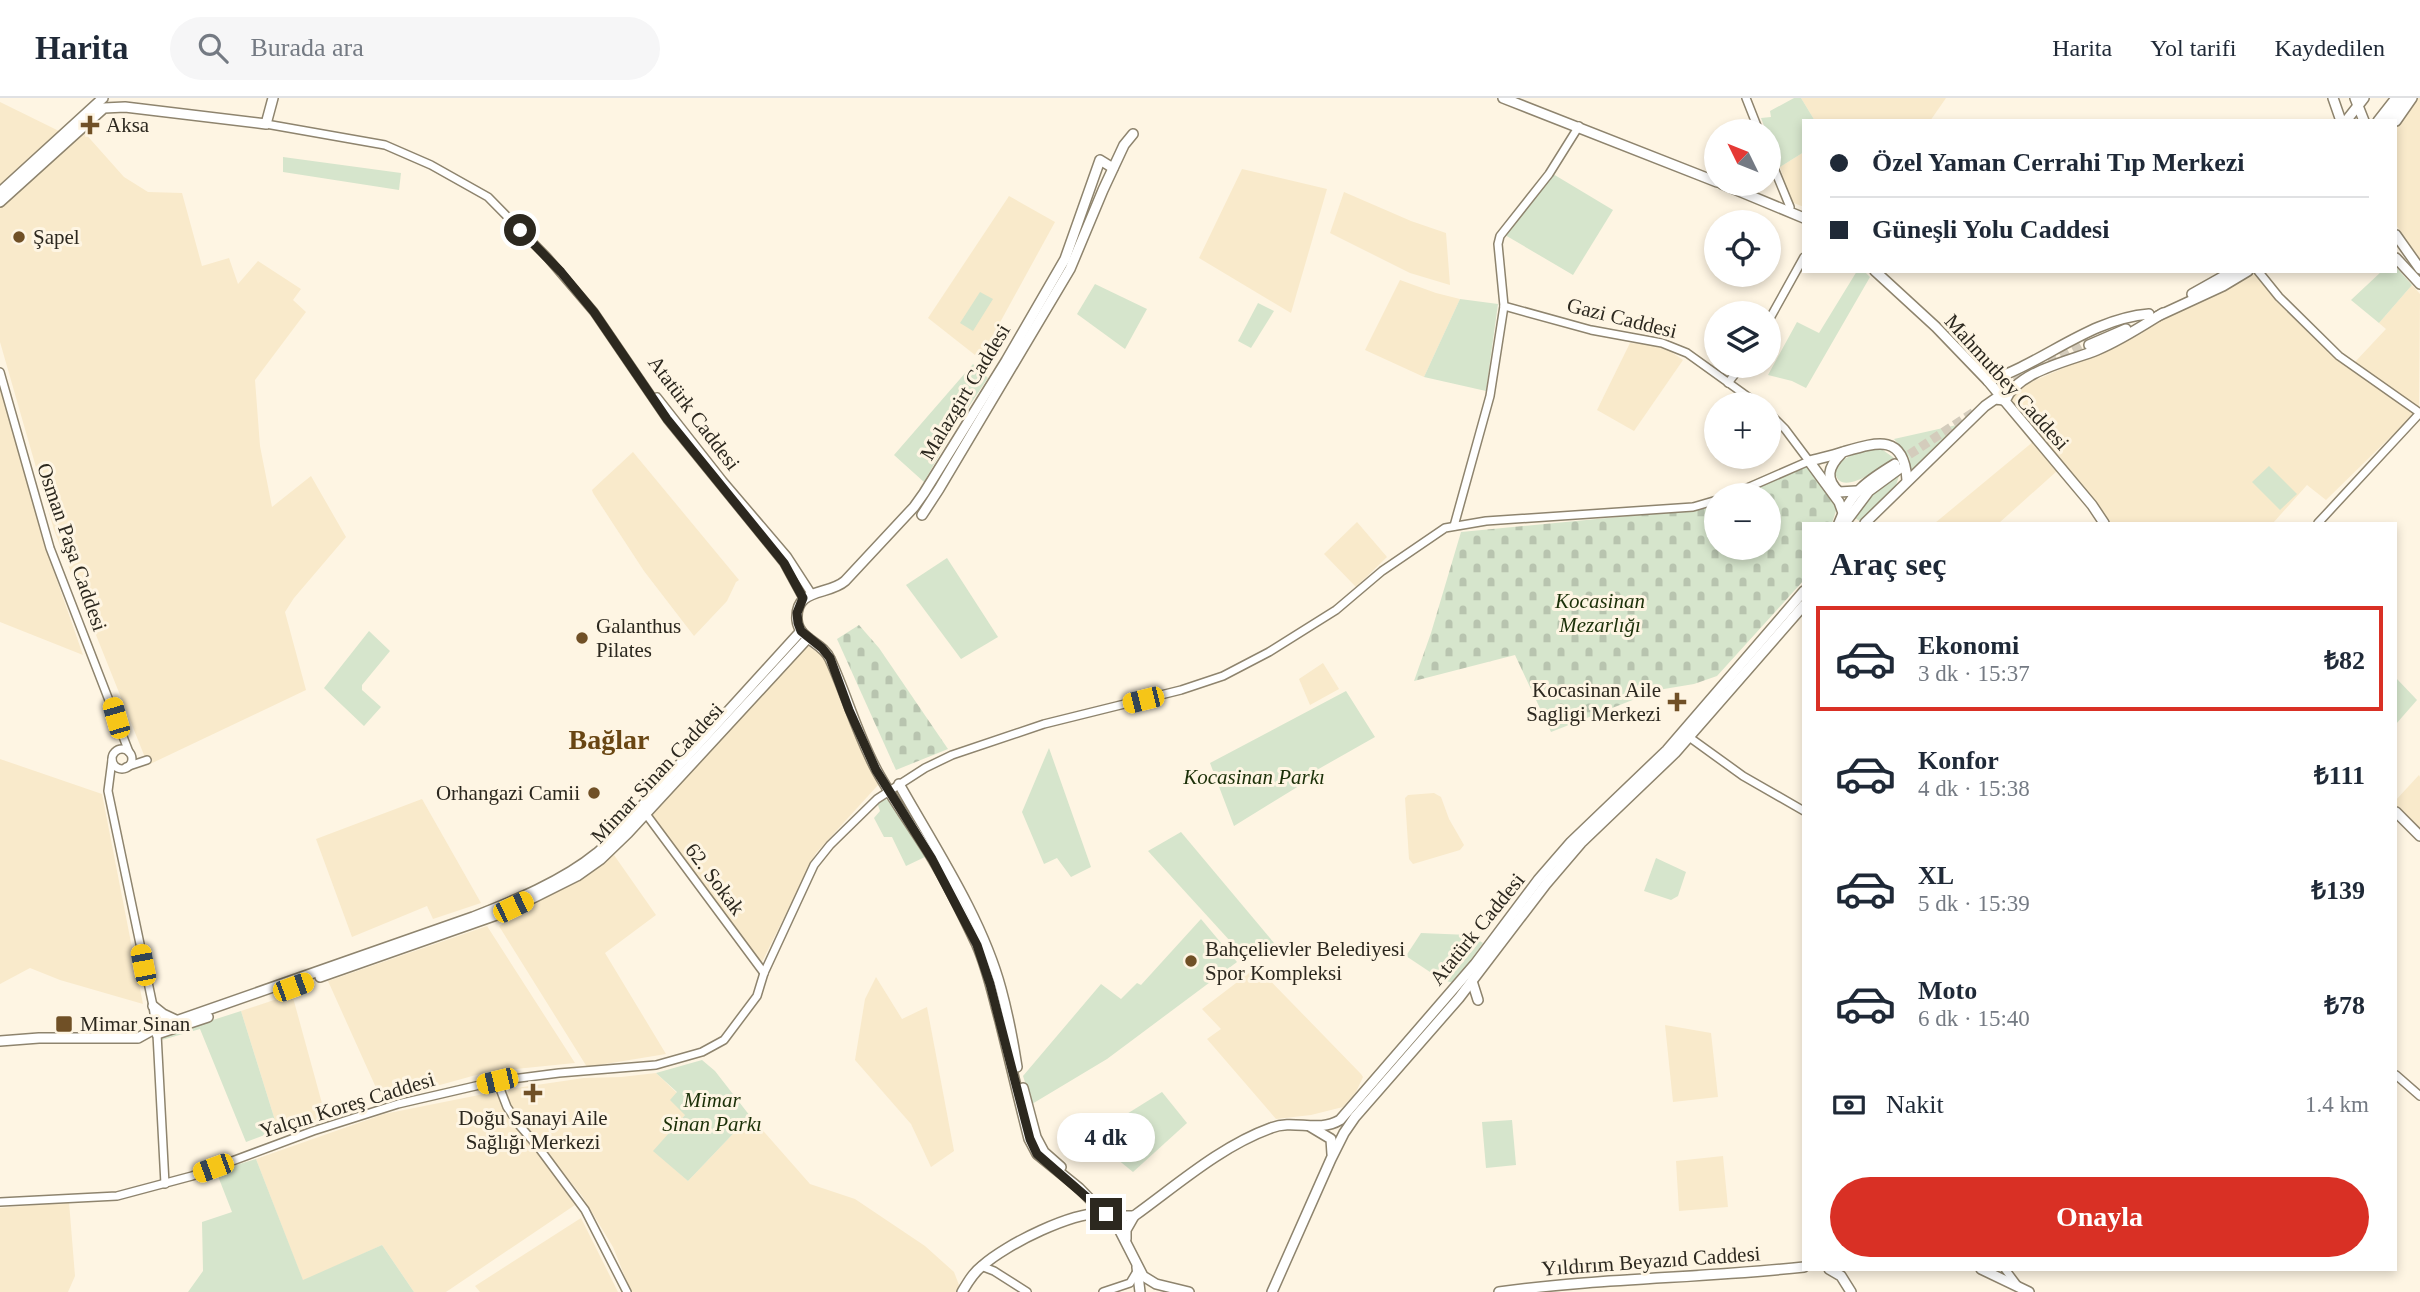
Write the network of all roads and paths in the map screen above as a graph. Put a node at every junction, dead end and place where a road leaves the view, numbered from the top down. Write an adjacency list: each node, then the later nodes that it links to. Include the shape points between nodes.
1 (103, 98): 24 (main road)
2 (117, 98): 10 (main road)
3 (273, 98): 18 (main road)
4 (1503, 98): 19 (main road)
5 (1746, 98): 11 (street)
6 (2333, 98): 12 (main road)
7 (2412, 98): 17 (main road)
8 (2400, 99): 15 (main road); 16 (main road)
9 (2359, 100): 13 (main road); 14 (main road)
10 (125, 107): 18 (main road, Atatürk Caddesi); 27 (main road, via 100,111)
11 (1754, 119)
12 (2342, 119)
13 (2345, 119)
14 (2364, 119)
15 (2380, 119)
16 (2387, 119)
17 (2397, 120)
18 (266, 124): 70 (street, Atatürk Caddesi, via 385,145 488,197 584,294 671,419 787,556)
19 (1579, 126): 22 (main road); 43 (street, via 1549,174 1500,236)
20 (1133, 134): 21 (main road, Malazgirt Caddesi)
21 (1113, 168): 62 (main road, Malazgirt Caddesi, via 1100,160 1065,259); 63 (main road, Malazgirt Caddesi, via 1070,269)
22 (1704, 177)
23 (1782, 188): 28 (street)
24 (0, 192)
25 (1753, 196): 30 (main road)
26 (1760, 196): 28 (main road)
27 (0, 201)
28 (1790, 207): 29 (main road)
29 (1802, 215)
30 (1802, 215)
31 (2397, 236): 32 (main road)
32 (2410, 255): 33 (main road, via 2404,262); 36 (main road)
33 (2397, 259)
34 (2397, 260): 41 (main road)
35 (1802, 261): 42 (street)
36 (2420, 269)
37 (1877, 273): 49 (main road, Mahmutbey Caddesi)
38 (2229, 273): 45 (main road)
39 (2245, 273): 44 (main road)
40 (2260, 273): 54 (street, via 2339,356)
41 (2420, 285)
42 (1780, 301)
43 (1504, 306): 50 (street, Gazi Caddesi, via 1591,330 1662,343 1687,353); 68 (street, via 1490,396)
44 (2163, 313): 45 (main road, via 2088,343); 51 (main road, via 2098,350 2051,366)
45 (2149, 314): 46 (main road, via 2107,323)
46 (2017, 370): 49 (main road); 51 (main road, via 2011,381)
47 (0, 372): 73 (street, Osman Paşa Caddesi, via 50,548)
48 (1732, 378): 50 (street)
49 (1988, 381): 53 (main road, Mahmutbey Caddesi)
50 (1728, 383): 52 (street, Gazi Caddesi)
51 (2020, 383): 53 (main road)
52 (1741, 392)
53 (2005, 401): 58 (main road, via 1998,398 1985,406); 66 (main road, Mahmutbey Caddesi)
54 (2420, 413): 67 (street)
55 (1781, 425): 57 (street)
56 (1842, 452): 57 (main road); 58 (main road, via 1881,442 1895,447 1905,460); 60 (main road, via 1829,471 1829,480 1839,492)
57 (1809, 461): 59 (street); 64 (main road, via 1839,502)
58 (1907, 480): 65 (main road)
59 (1759, 483)
60 (1858, 490): 64 (main road, via 1849,501); 64 (main road, via 1897,466)
61 (1704, 504): 68 (street)
62 (914, 507): 63 (street); 70 (main road, Malazgirt Caddesi, via 838,587)
63 (922, 515)
64 (1844, 520)
65 (1869, 521)
66 (2103, 522)
67 (2319, 522)
68 (1454, 526): 78 (street, Yalçın Koreş Caddesi, via 1382,570 1336,610 1223,676 1044,724 952,755)
69 (1802, 593): 96 (main road, Atatürk Caddesi, via 1667,750 1571,842 1475,964 1340,1120)
70 (807, 595): 72 (main road, via 797,613)
71 (1802, 607): 74 (main road)
72 (804, 635): 80 (main road, via 830,658 863,743); 81 (main road, Mimar Sinan Caddesi); 84 (main road, Mimar Sinan Caddesi)
73 (120, 731): 75 (street, Osman Paşa Caddesi); 76 (street)
74 (1689, 737): 82 (street, via 1743,776); 87 (main road, via 1581,843)
75 (130, 754): 76 (street, via 122,749); 77 (street, via 130,764); 77 (street, via 147,760)
76 (113, 756): 77 (street, via 116,766); 79 (street)
77 (124, 768): 79 (street)
78 (899, 784): 80 (street, Yalçın Koreş Caddesi); 101 (main road, via 981,933 1001,987 1017,1068 1044,1152 1118,1216)
79 (108, 791): 89 (street)
80 (888, 791): 86 (street, Yalçın Koreş Caddesi, via 814,865); 100 (main road, via 932,859 977,945 1033,1147)
81 (645, 802): 84 (street); 90 (main road, Mimar Sinan Caddesi, via 597,853 512,901)
82 (1802, 810)
83 (2397, 813): 85 (main road)
84 (646, 814): 86 (street, 62. Sokak); 91 (main road, Mimar Sinan Caddesi, via 577,876 505,912)
85 (2420, 836)
86 (764, 973): 94 (street, Yalçın Koreş Caddesi, via 757,996 727,1037 702,1052 656,1065)
87 (1472, 981): 88 (main road); 97 (main road, via 1354,1118)
88 (1478, 1000)
89 (153, 1006): 90 (main road); 91 (street)
90 (178, 1021): 91 (main road, Mimar Sinan Caddesi)
91 (156, 1031): 92 (main road, via 138,1038); 98 (street)
92 (0, 1041)
93 (2397, 1076): 95 (street)
94 (497, 1081): 98 (street, Yalçın Koreş Caddesi, via 384,1108); 112 (street, via 507,1107 584,1210)
95 (2420, 1096)
96 (1309, 1126): 97 (main road, via 1331,1139); 101 (main road, Atatürk Caddesi, via 1286,1124 1245,1139)
97 (1331, 1159): 111 (main road)
98 (165, 1184): 99 (street, Yalçın Koreş Caddesi, via 117,1196)
99 (0, 1202)
100 (1106, 1214): 102 (main road); 104 (main road, via 1089,1213 1052,1226 1012,1244)
101 (1134, 1216): 102 (main road)
102 (1126, 1240): 103 (main road)
103 (1137, 1265): 110 (street, via 1134,1279); 117 (main road); 119 (main road, via 1143,1276 1156,1284)
104 (981, 1266): 113 (main road); 114 (street)
105 (1802, 1267): 120 (main road, Yıldırım Beyazıd Caddesi, via 1564,1283)
106 (1986, 1271): 109 (main road)
107 (2007, 1271): 109 (street)
108 (1841, 1273): 121 (main road)
109 (2017, 1284): 122 (main road)
110 (1118, 1287): 115 (street); 116 (street)
111 (1272, 1291)
112 (627, 1292)
113 (962, 1292)
114 (1027, 1292)
115 (1102, 1292)
116 (1134, 1292)
117 (1142, 1292): 118 (main road)
118 (1168, 1292)
119 (1189, 1292)
120 (1499, 1292)
121 (1851, 1292)
122 (2029, 1292)

